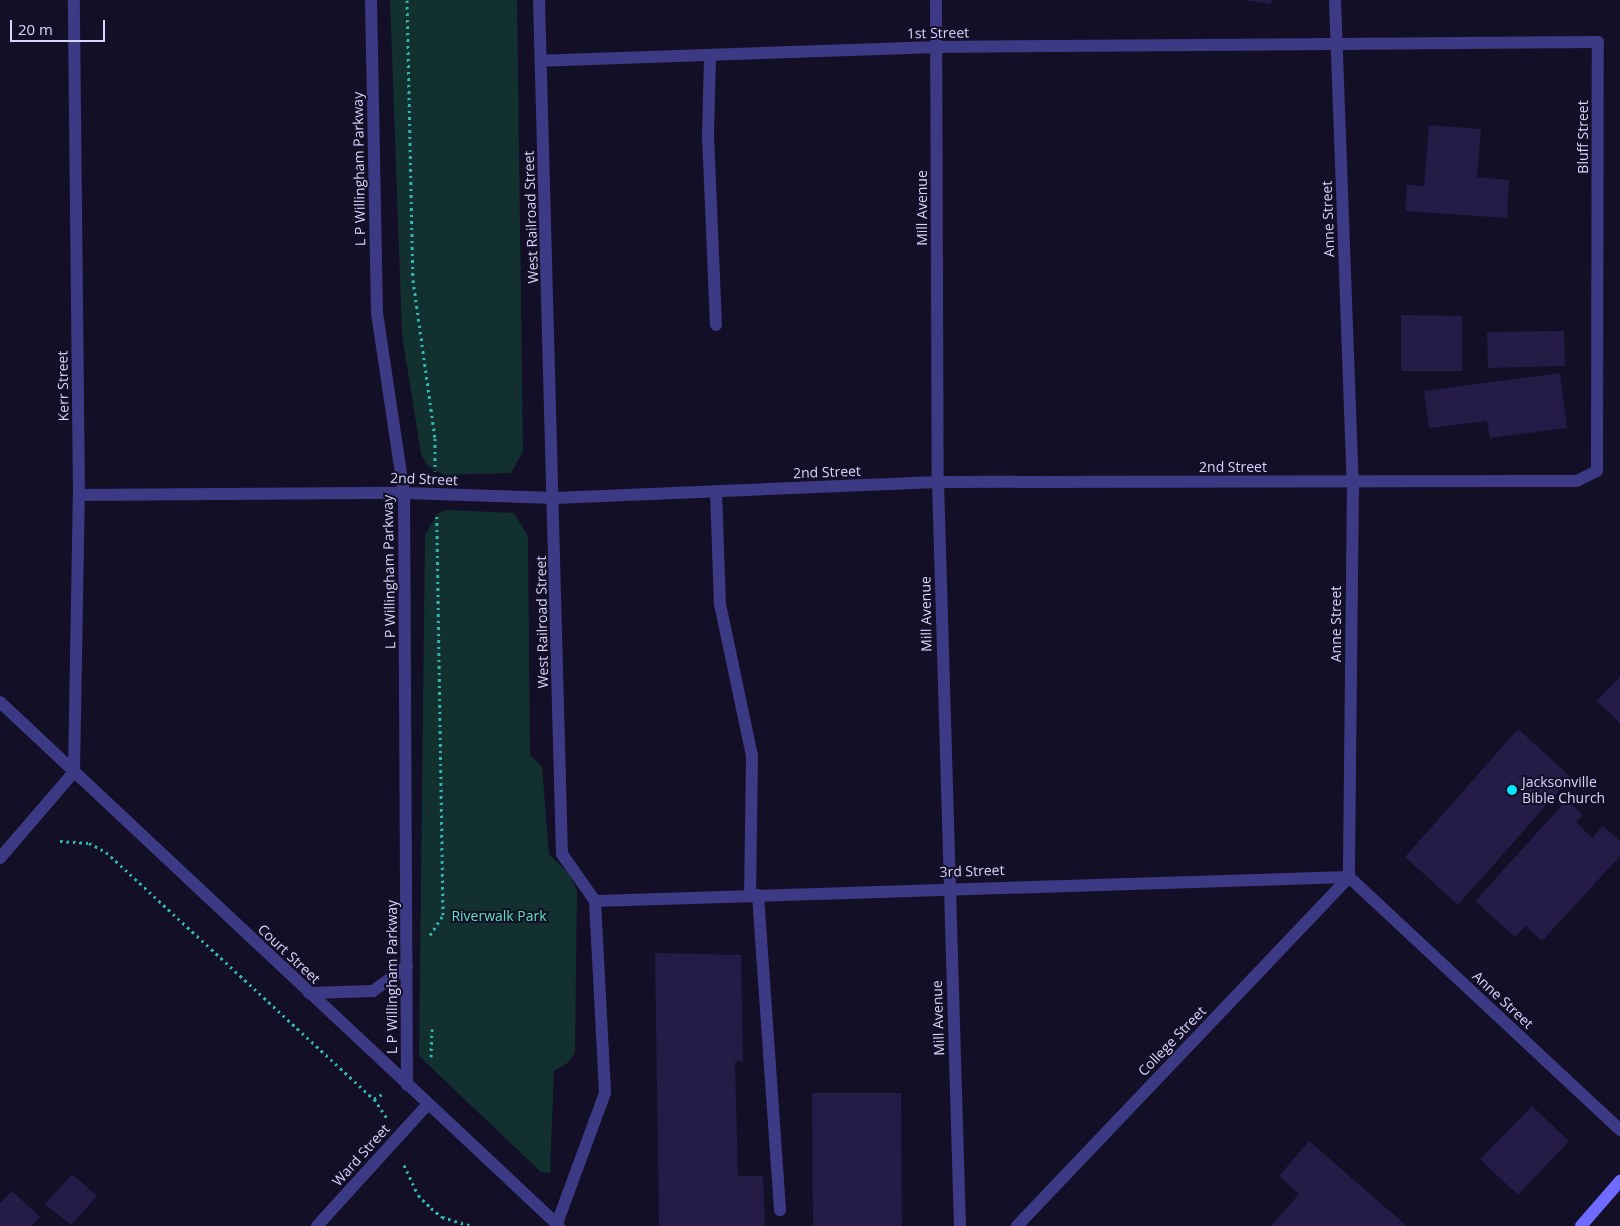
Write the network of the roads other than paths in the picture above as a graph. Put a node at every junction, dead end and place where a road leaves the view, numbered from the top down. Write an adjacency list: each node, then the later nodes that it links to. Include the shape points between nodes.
1 (74, 0): 16 (street, Kerr Street)
2 (370, 0): 15 (street, L P Willingham Parkway, via 377,313)
3 (540, 0): 9 (street, West Railroad Street)
4 (936, 0): 7 (street, Mill Avenue)
5 (1335, 0): 6 (street, Anne Street)
6 (1336, 46): 7 (street, 1st Street); 11 (street, Bluff Street, via 1598,42 1597,471); 13 (street, Anne Street)
7 (937, 47): 8 (street, 1st Street); 12 (street, Mill Avenue)
8 (710, 58): 9 (street, 1st Street); 10 (street, via 708,135)
9 (541, 61): 17 (street, West Railroad Street)
10 (716, 325)
11 (1577, 481): 13 (street, 2nd Street)
12 (938, 482): 13 (street, 2nd Street); 14 (street, 2nd Street); 22 (street, Mill Avenue)
13 (1352, 482): 21 (street, Anne Street)
14 (716, 491): 17 (street, 2nd Street); 23 (street, via 720,604 752,756)
15 (404, 493): 16 (street, 2nd Street); 17 (street, 2nd Street); 25 (street, L P Willingham Parkway)
16 (79, 495): 19 (street, Kerr Street)
17 (555, 498): 24 (street, West Railroad Street, via 562,854)
18 (0, 702): 19 (street, Court Street)
19 (74, 772): 20 (street); 26 (street, Court Street)
20 (0, 858)
21 (1349, 877): 22 (street, 3rd Street); 29 (street, Anne Street); 35 (street, College Street)
22 (948, 887): 23 (street, 3rd Street); 34 (street, Mill Avenue)
23 (754, 895): 24 (street, 3rd Street); 31 (street)
24 (595, 901): 32 (street, via 605,1094)
25 (407, 966): 26 (street, via 373,991); 27 (street, L P Willingham Parkway)
26 (309, 993): 27 (street, Court Street)
27 (407, 1085): 28 (street, Court Street)
28 (428, 1104): 32 (street, Court Street); 33 (street, Ward Street)
29 (1620, 1130)
30 (1620, 1181): 36 (main road)
31 (780, 1210)
32 (557, 1225)
33 (317, 1226)
34 (960, 1226)
35 (1017, 1226)
36 (1581, 1226)

